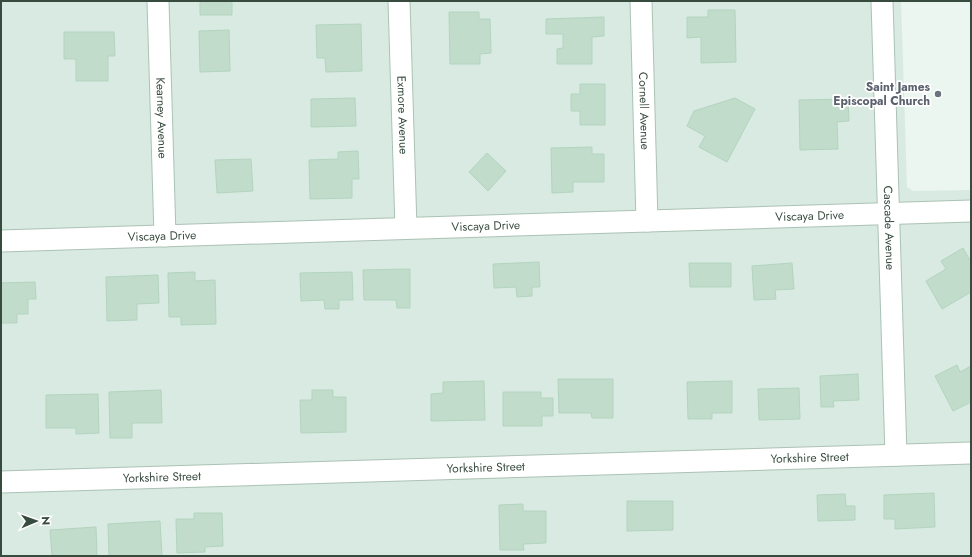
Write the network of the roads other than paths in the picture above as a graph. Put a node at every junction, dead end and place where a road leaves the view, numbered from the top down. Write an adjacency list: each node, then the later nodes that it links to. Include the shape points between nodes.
1 (158, 1): 9 (street, Kearney Avenue)
2 (399, 1): 8 (street, Exmore Avenue)
3 (641, 1): 7 (street, Cornell Avenue)
4 (882, 1): 6 (street, Cascade Avenue)
5 (971, 211): 6 (street, Viscaya Drive)
6 (888, 214): 7 (street, Viscaya Drive); 12 (street, Cascade Avenue)
7 (647, 221): 8 (street, Viscaya Drive)
8 (406, 228): 9 (street, Viscaya Drive)
9 (165, 236): 10 (street, Viscaya Drive)
10 (1, 240)
11 (971, 453): 12 (street, Yorkshire Street)
12 (896, 455): 13 (street, Yorkshire Street)
13 (1, 482)

